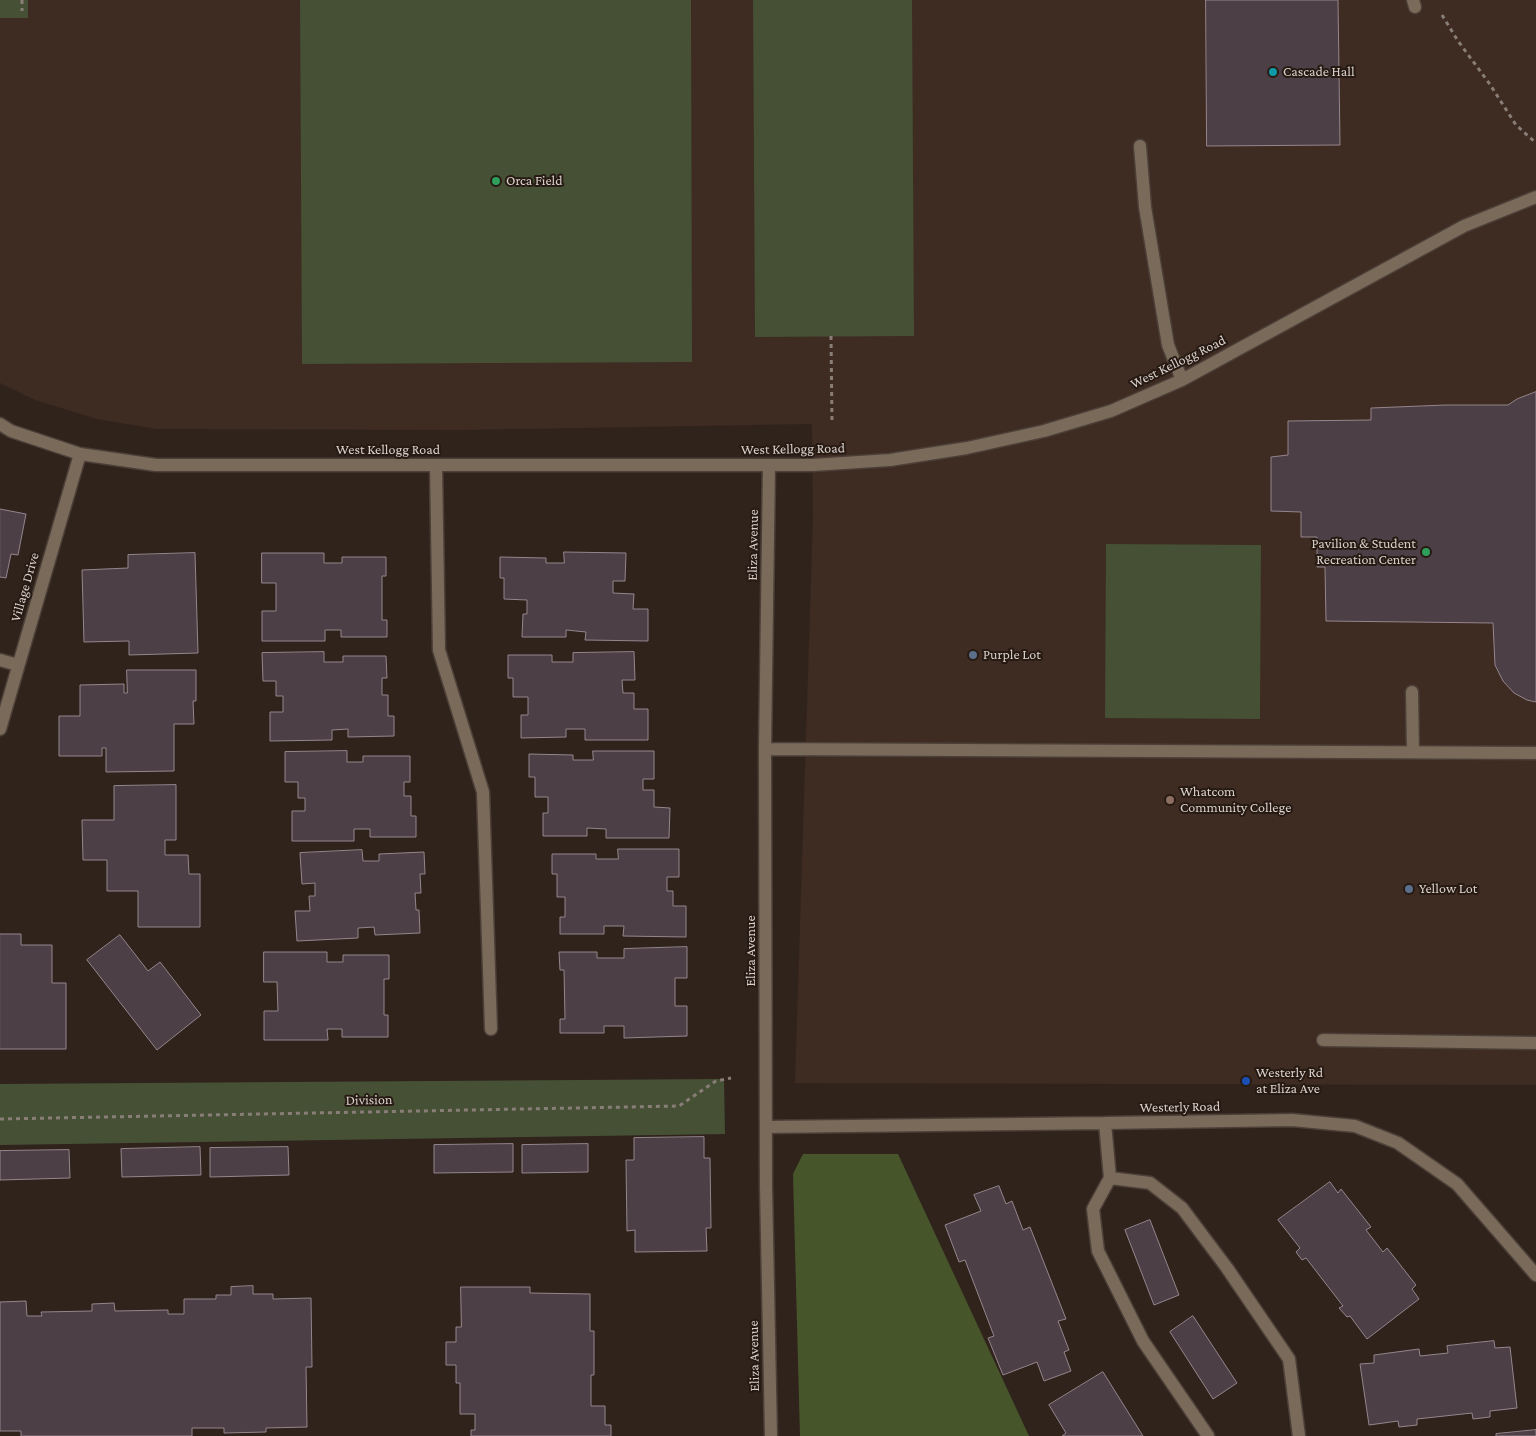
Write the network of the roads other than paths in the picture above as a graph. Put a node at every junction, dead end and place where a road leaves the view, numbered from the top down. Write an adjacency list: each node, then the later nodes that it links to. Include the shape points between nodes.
1 (1140, 146): 3 (street, via 1145,208 1168,345)
2 (1536, 197): 3 (street, West Kellogg Road, via 1464,226)
3 (1182, 380): 7 (street, West Kellogg Road, via 1111,410 1044,431 967,448 890,460)
4 (0, 424): 5 (street, West Kellogg Road, via 11,431)
5 (80, 454): 6 (street, West Kellogg Road, via 156,465); 9 (street, Village Drive)
6 (436, 465): 7 (street, West Kellogg Road); 15 (street, via 439,650 483,792)
7 (768, 465): 12 (street, Eliza Avenue)
8 (0, 660): 9 (street)
9 (18, 666): 11 (street, Village Drive)
10 (1412, 692): 13 (street)
11 (0, 729)
12 (765, 749): 13 (street); 19 (street, Eliza Avenue)
13 (1413, 752): 14 (street)
14 (1536, 752)
15 (491, 1029)
16 (1323, 1040): 17 (street)
17 (1536, 1043)
18 (1105, 1124): 19 (street, Westerly Road); 20 (street); 21 (street, Westerly Road, via 1292,1120 1356,1126 1398,1143 1457,1184)
19 (766, 1127): 22 (street, Eliza Avenue)
20 (1110, 1178): 23 (street, via 1093,1209 1098,1251 1143,1341); 24 (street, via 1150,1183 1182,1208 1227,1268 1289,1359)
21 (1536, 1275)
22 (771, 1436)
23 (1208, 1436)
24 (1299, 1436)

